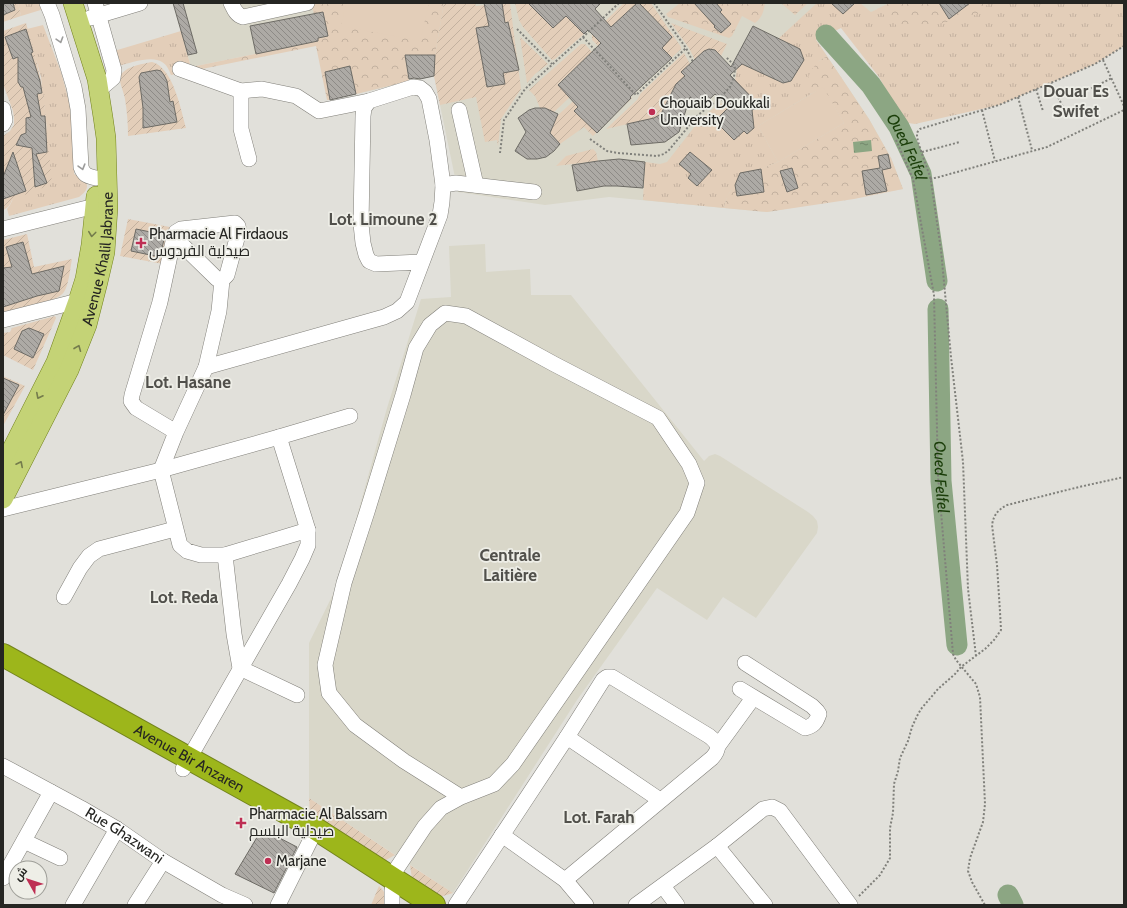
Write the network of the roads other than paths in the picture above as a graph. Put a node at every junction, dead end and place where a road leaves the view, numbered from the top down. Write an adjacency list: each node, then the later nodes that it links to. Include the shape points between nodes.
1 (140, 3): 4 (street)
2 (231, 3): 3 (street, via 235,12 243,17)
3 (307, 3)
4 (97, 9): 5 (street); 7 (street, via 114,70 113,78)
5 (64, 10): 7 (main road, Avenue Khalil Jabrane, via 97,79); 17 (main road, Avenue Khalil Jabrane, one-way to 17, via 86,82 86,119 96,134 96,178)
6 (180, 69): 8 (street)
7 (99, 90): 17 (main road, Avenue Khalil Jabrane, via 106,138)
8 (240, 91): 9 (street, via 262,89 296,96 320,111); 13 (street, via 241,129)
9 (369, 101): 14 (street, via 413,87 425,92 429,99 437,140); 20 (street, via 364,108 363,116 361,224 366,255 369,261 376,264)
10 (3, 108): 12 (street)
11 (459, 110): 15 (street)
12 (3, 124)
13 (248, 159)
14 (443, 185): 15 (street); 20 (street, via 440,215)
15 (476, 185): 16 (street)
16 (534, 192)
17 (102, 207): 18 (street); 22 (main road, Avenue Khalil Jabrane, via 105,252)
18 (3, 229)
19 (174, 237): 21 (street, via 217,279); 21 (street, via 181,229 235,223 239,231 226,275); 27 (street, via 160,302 132,401 136,408)
20 (422, 262): 24 (street, via 407,302 397,311 384,317)
21 (222, 280): 24 (street, via 219,311)
22 (86, 300): 23 (street); 25 (main road, Avenue Khalil Jabrane, via 87,325)
23 (3, 320)
24 (206, 367): 27 (street)
25 (59, 373): 29 (main road, Avenue Khalil Jabrane, one-way to 29); 31 (main road, Avenue Khalil Jabrane, one-way to 25)
26 (350, 416): 28 (street)
27 (176, 432): 30 (street)
28 (279, 437): 30 (street); 34 (street)
29 (3, 467)
30 (161, 470): 32 (street); 33 (street)
31 (3, 499)
32 (3, 509)
33 (175, 528): 35 (street, via 180,545 186,551 201,556); 36 (street, via 99,549 89,556 80,568)
34 (308, 530): 35 (street); 39 (street, via 308,545 302,559)
35 (225, 555): 39 (street)
36 (64, 597)
37 (3, 655): 46 (highway, Avenue Bir Anzaren)
38 (745, 663): 43 (street, via 812,706 819,714 817,721 812,726 804,728)
39 (240, 668): 42 (street); 46 (street)
40 (3, 671): 46 (highway, Avenue Bir Anzaren)
41 (740, 689): 43 (street)
42 (297, 695)
43 (754, 698): 45 (street)
44 (567, 737): 45 (street, via 607,677 709,736); 50 (street); 53 (street)
45 (718, 746): 50 (street, via 717,753 712,758)
46 (186, 763): 52 (highway, Avenue Bir Anzaren)
47 (5, 773): 48 (street, Rue Ghazwani)
48 (51, 792): 51 (street, Rue Ghazwani); 54 (street)
49 (461, 797): 49 (street, via 494,784 513,764 687,513 697,483 689,464 658,418 466,316 446,314 430,325 416,348 344,583 325,665 329,693 355,725 404,761); 61 (street, via 441,808 426,826)
50 (660, 800): 59 (street)
51 (117, 829): 57 (street, Rue Ghazwani); 63 (street)
52 (314, 834): 61 (highway, Avenue Bir Anzaren); 66 (street)
53 (502, 835): 59 (street); 69 (street)
54 (24, 841): 56 (street); 58 (street)
55 (717, 846): 60 (street); 73 (street); 74 (street, via 763,809 772,807 780,811)
56 (60, 858)
57 (163, 861): 62 (street, Rue Ghazwani); 64 (street)
58 (3, 878)
59 (565, 880): 70 (street)
60 (663, 886): 71 (street); 72 (street)
61 (392, 891): 67 (highway, Avenue Bir Anzaren); 68 (highway, Avenue Bir Anzaren)
62 (219, 900): 65 (street, Rue Ghazwani)
63 (72, 905)
64 (135, 905)
65 (245, 905)
66 (278, 905)
67 (415, 905)
68 (434, 905)
69 (456, 905)
70 (586, 905)
71 (636, 905)
72 (677, 905)
73 (765, 905)
74 (850, 905)

